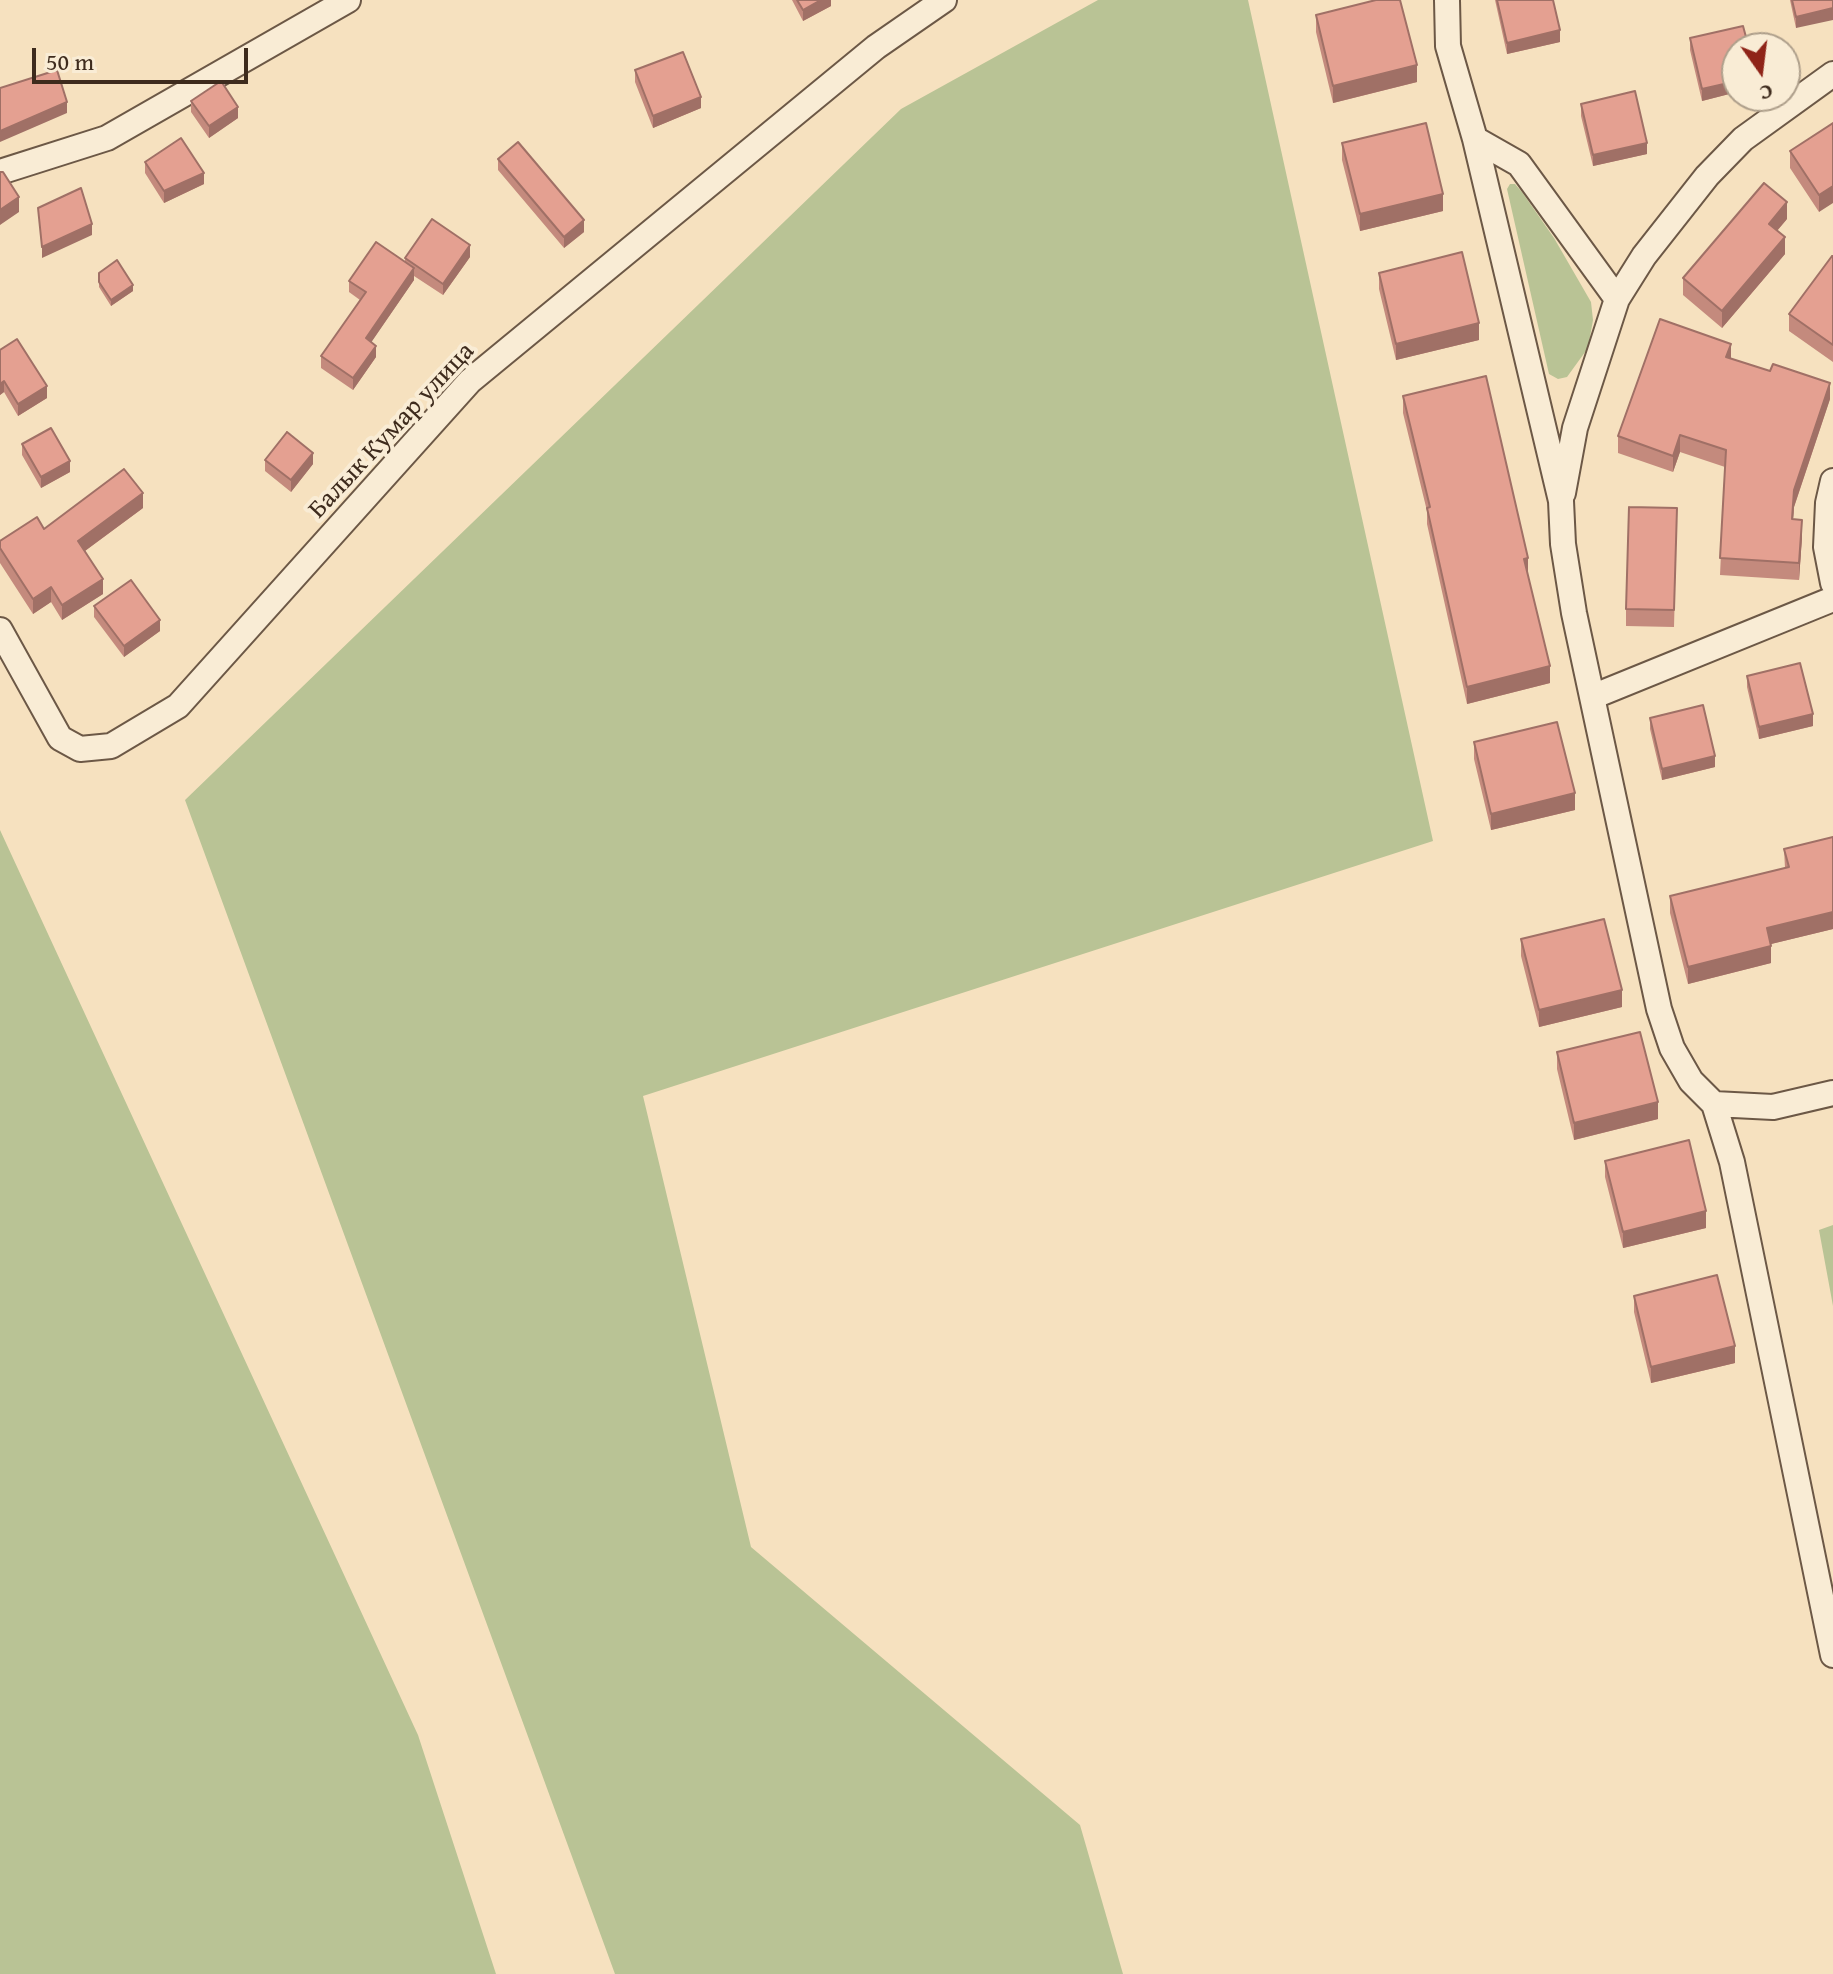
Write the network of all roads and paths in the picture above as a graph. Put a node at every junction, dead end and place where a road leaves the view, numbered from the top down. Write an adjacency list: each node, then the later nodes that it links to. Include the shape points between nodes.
1 (348, 0): 6 (street, via 107,138)
2 (944, 0): 12 (street, Балык Кумар улица, via 876,47 470,381 178,706 111,746 80,749 60,738)
3 (1447, 0): 5 (street, via 1448,46)
4 (1833, 74): 7 (street, via 1743,139 1707,176)
5 (1475, 139): 7 (street, via 1519,164); 9 (street)
6 (0, 172)
7 (1617, 299): 9 (street, via 1575,428)
8 (1833, 481): 10 (street, via 1826,547)
9 (1561, 501): 13 (street, via 1563,544)
10 (1833, 583)
11 (1833, 599): 13 (street)
12 (0, 630)
13 (1592, 697): 15 (street, via 1659,1009 1691,1081)
14 (1833, 1093): 15 (street, via 1773,1107)
15 (1714, 1104): 16 (street, via 1732,1162)
16 (1833, 1655)

